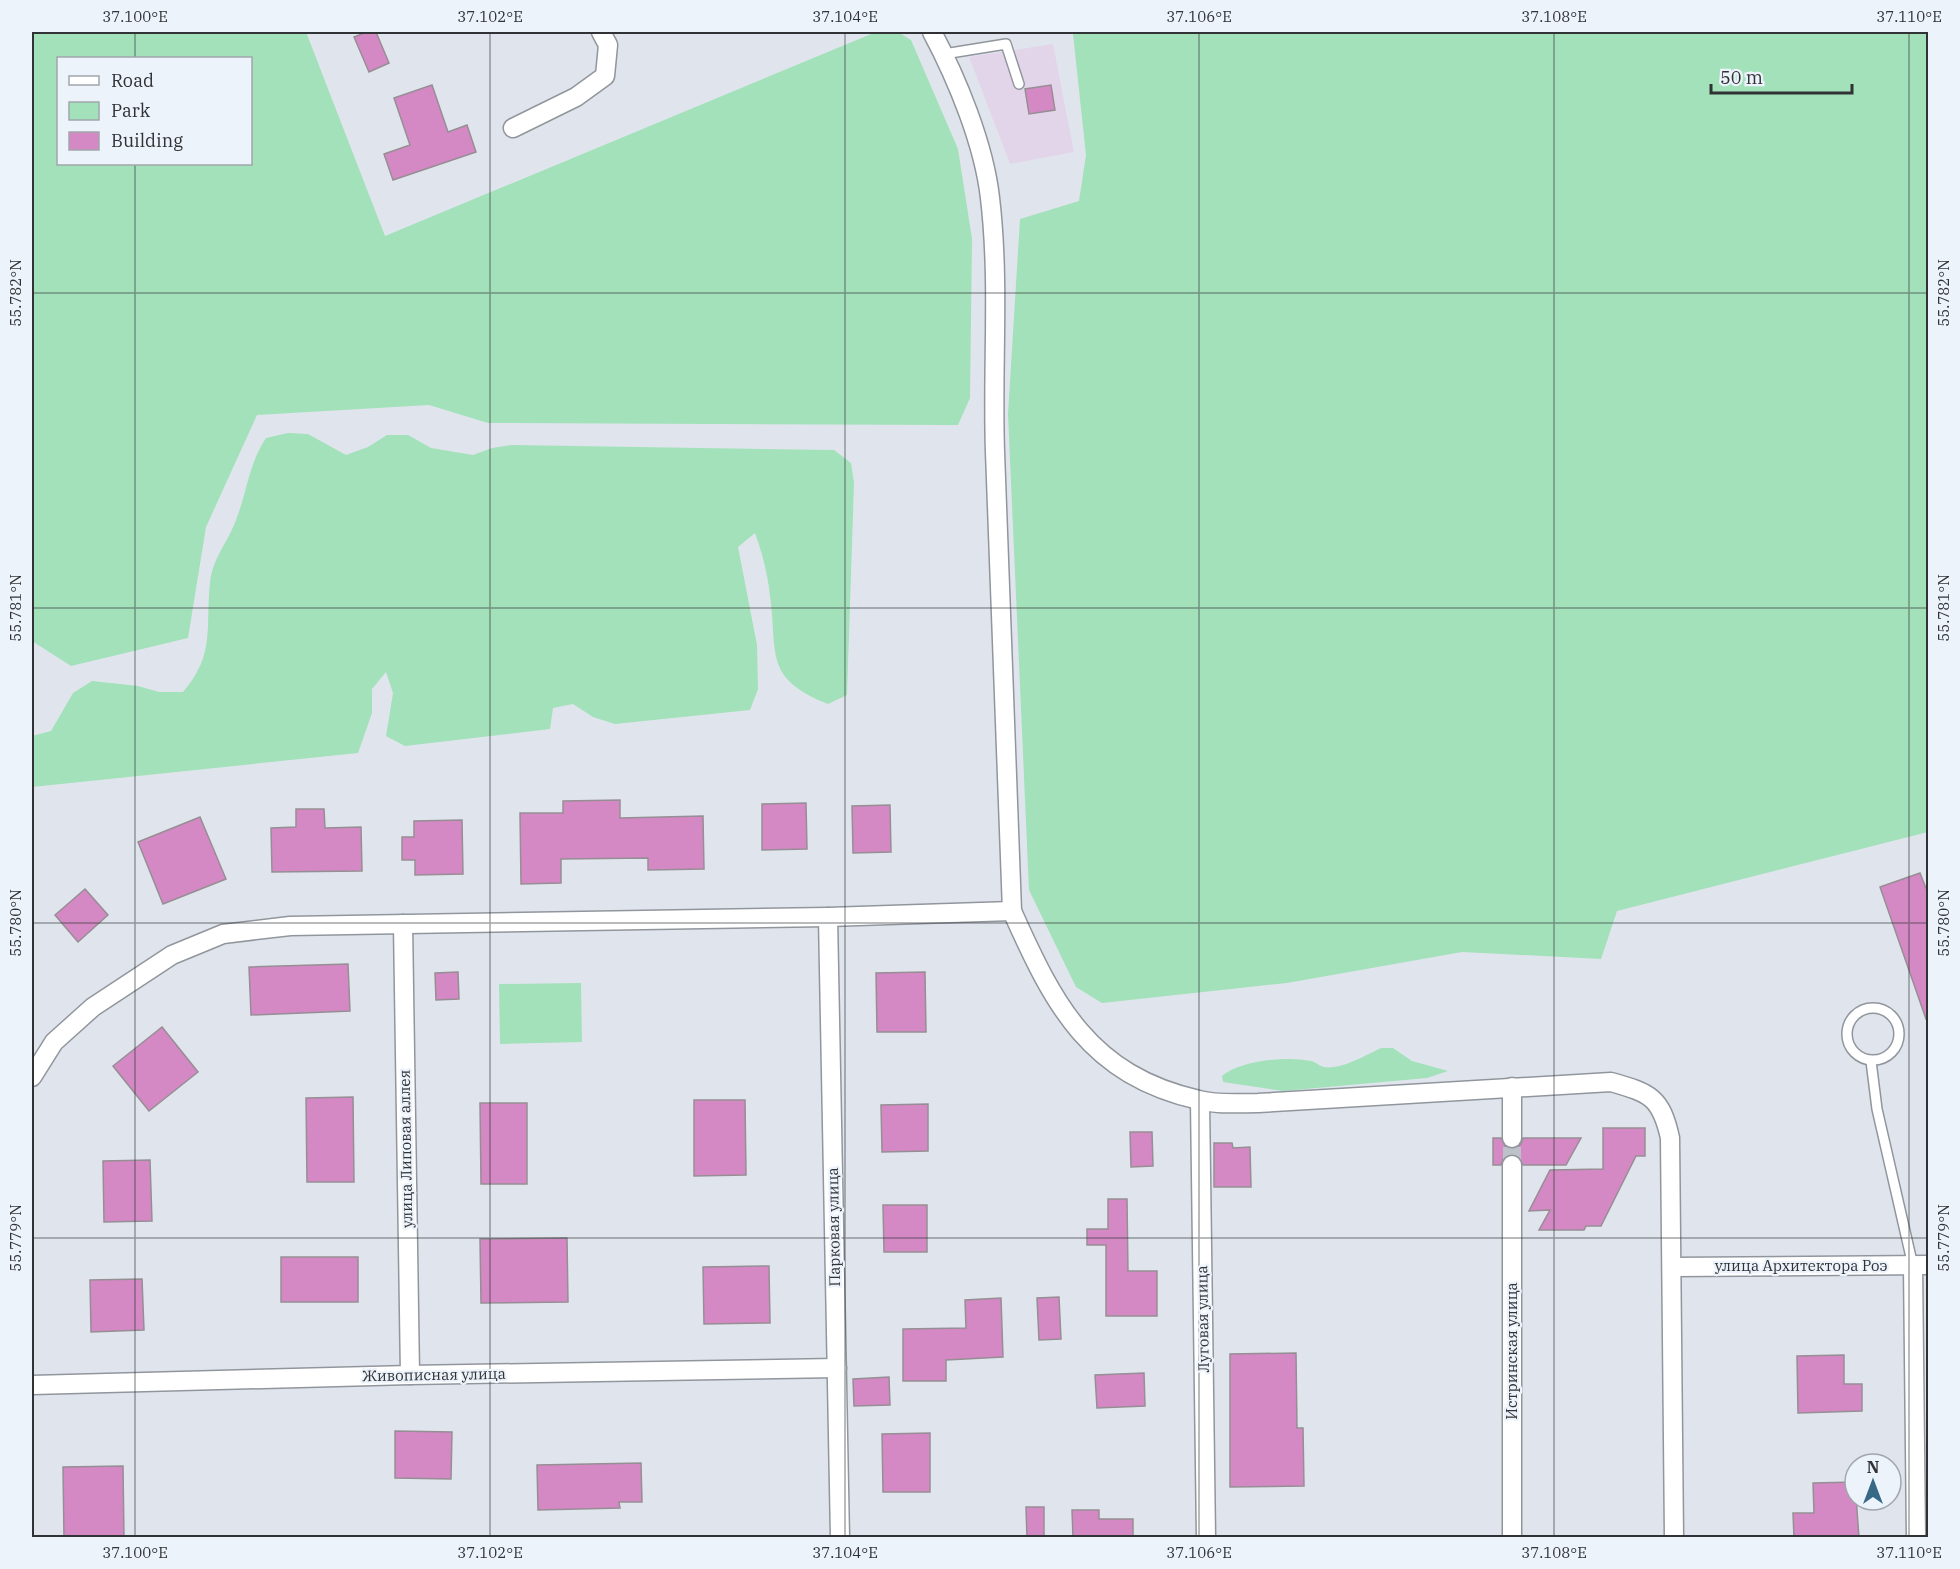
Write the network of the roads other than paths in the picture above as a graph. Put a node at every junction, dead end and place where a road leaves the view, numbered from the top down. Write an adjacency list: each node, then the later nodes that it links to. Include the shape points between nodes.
1 (601, 32): 5 (street, via 608,45 605,76 576,97)
2 (932, 32): 3 (street)
3 (944, 54): 4 (lane, via 1006,44); 6 (street, via 975,134 990,195 996,258 994,425)
4 (1019, 84)
5 (513, 128)
6 (1012, 911): 7 (street); 12 (street, via 1043,980 1073,1026 1107,1058 1153,1086)
7 (828, 917): 8 (street); 17 (street, Парковая улица)
8 (403, 924): 10 (street, via 291,926 223,934 172,955 93,1007 54,1042); 18 (street, улица Липовая аллея)
9 (1871, 1061): 9 (lane, via 1851,1047 1847,1040 1848,1023 1859,1011 1876,1007 1891,1013 1900,1027 1899,1044 1888,1057); 15 (lane, via 1877,1109)
10 (32, 1077)
11 (1512, 1087): 12 (street, via 1258,1103); 13 (street); 16 (street, via 1611,1082 1641,1090 1655,1099 1671,1138)
12 (1200, 1101): 21 (street, Луговая улица)
13 (1512, 1138)
14 (1512, 1165): 22 (street, Истринская улица)
15 (1921, 1266): 16 (street, улица Архитектора Роэ); 24 (street)
16 (1673, 1267): 23 (street)
17 (837, 1368): 18 (street, Живописная улица); 20 (street, Парковая улица)
18 (410, 1375): 19 (street, Живописная улица)
19 (32, 1385)
20 (840, 1538)
21 (1206, 1538)
22 (1512, 1538)
23 (1674, 1538)
24 (1916, 1538)

